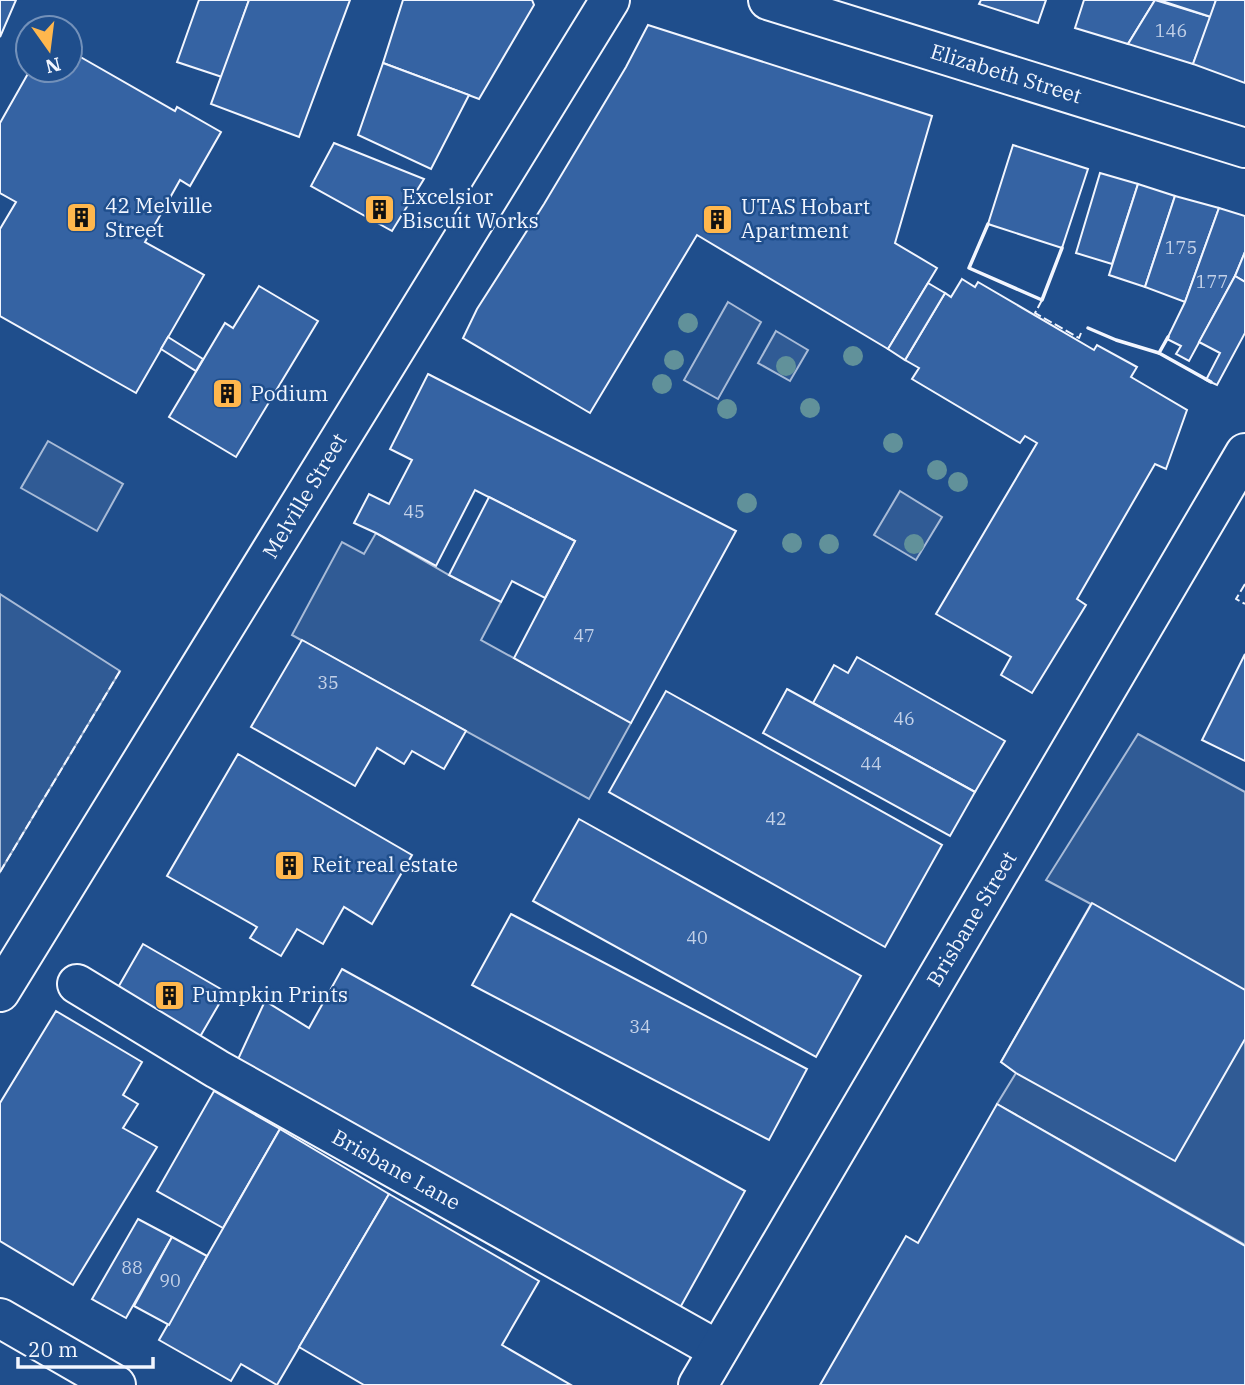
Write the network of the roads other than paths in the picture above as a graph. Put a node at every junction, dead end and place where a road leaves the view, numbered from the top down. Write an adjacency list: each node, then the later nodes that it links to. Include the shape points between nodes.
1 (610, 0): 6 (street, Melville Street)
2 (768, 0): 3 (street, Elizabeth Street)
3 (1245, 148)
4 (1245, 453): 8 (street, Brisbane Street)
5 (77, 984): 8 (street, Brisbane Lane, via 217,1069)
6 (0, 992)
7 (0, 1318): 9 (street)
8 (718, 1350): 10 (street, Brisbane Street)
9 (116, 1385)
10 (698, 1385)

